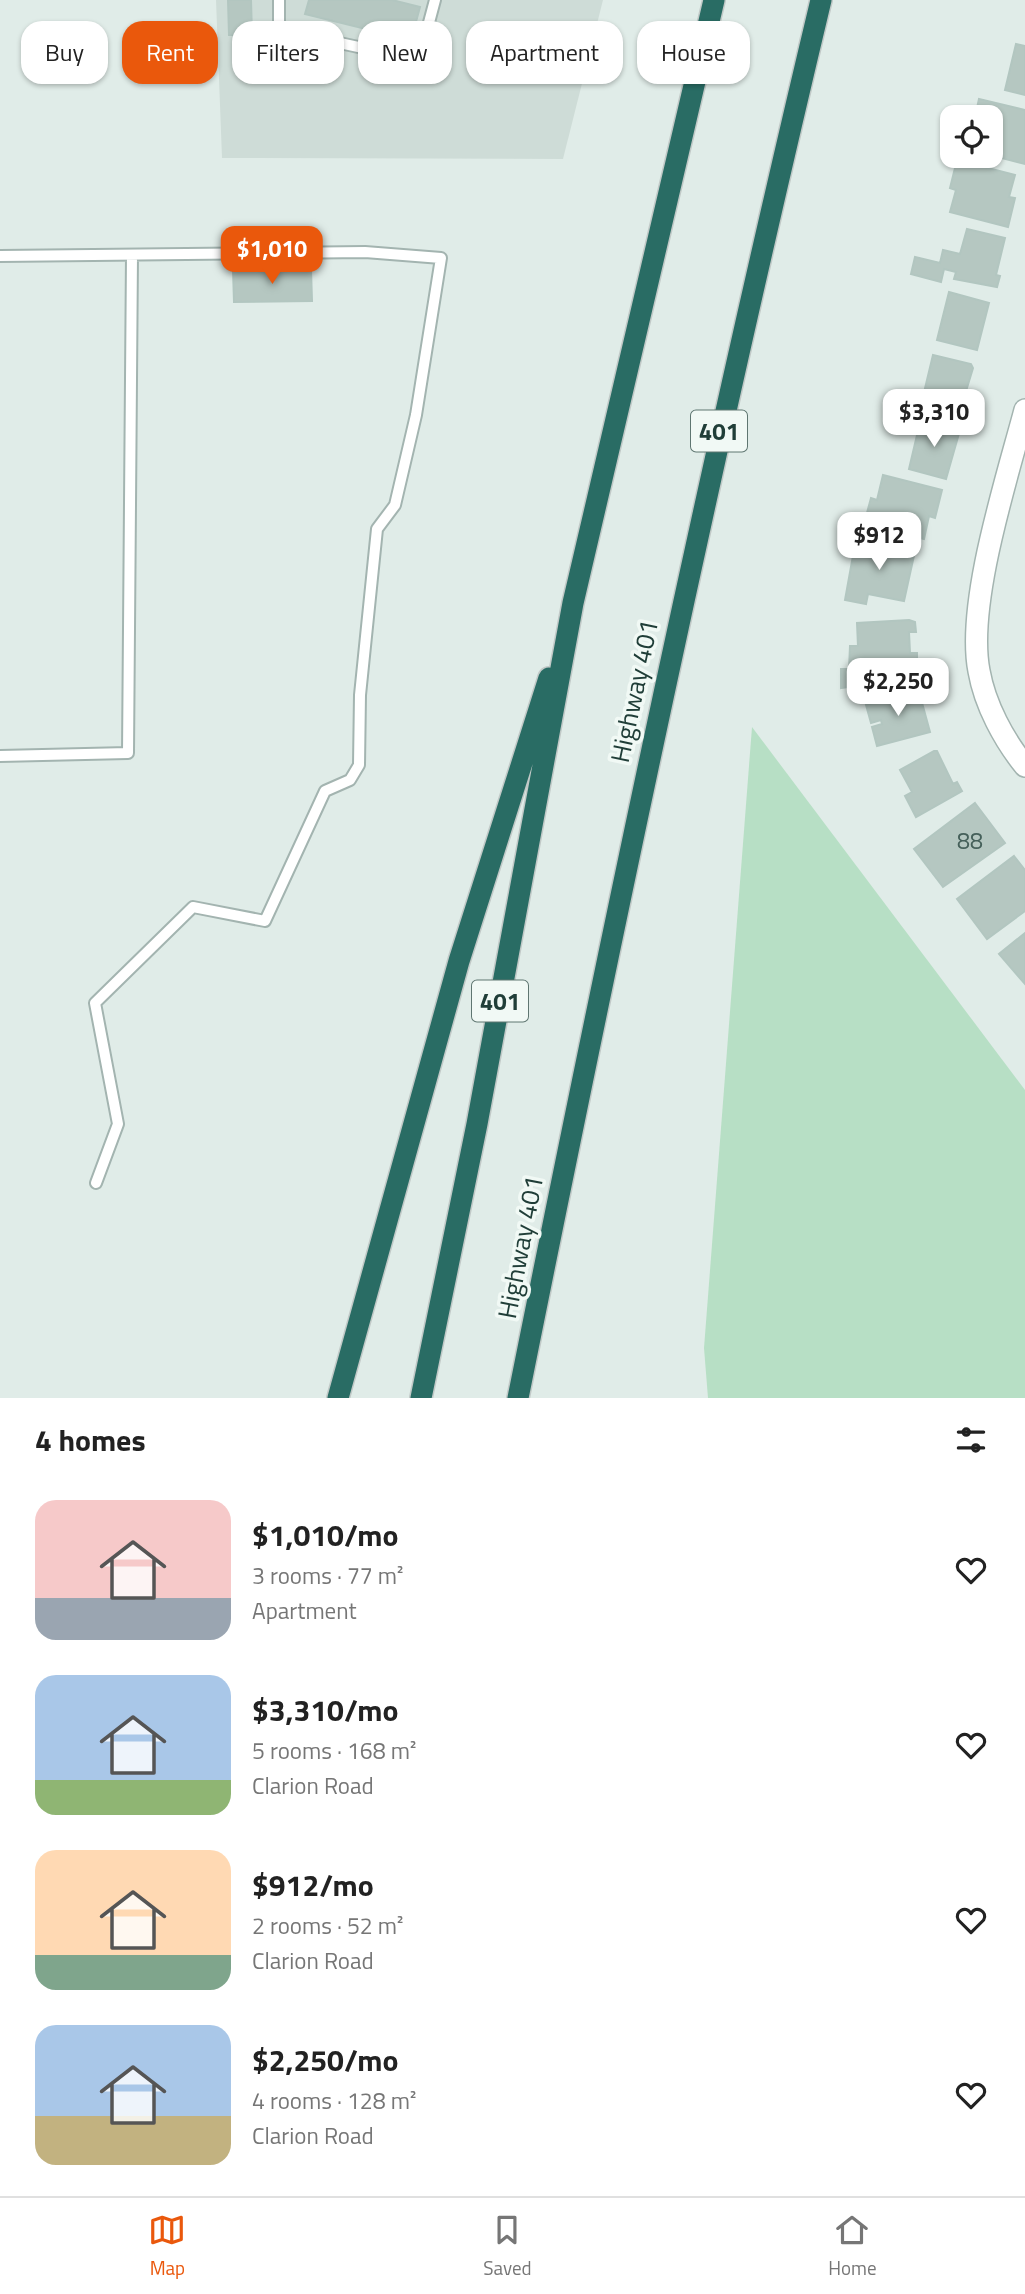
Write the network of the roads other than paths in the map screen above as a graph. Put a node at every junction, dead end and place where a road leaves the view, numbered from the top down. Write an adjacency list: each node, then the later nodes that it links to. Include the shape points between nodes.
1 (279, 0): 2 (lane, via 279,30 419,60)
2 (435, 0)
3 (714, 0): 9 (highway, 401)
4 (821, 0): 15 (highway, Highway 401 / 401, via 684,589)
5 (132, 254): 6 (lane); 10 (lane, via 128,752); 12 (lane, via 365,252 441,258 416,415 395,505 377,529 360,695 359,765 350,780 325,791 265,921 193,907 95,1003 118,1124)
6 (0, 256)
7 (1025, 410): 8 (street)
8 (1018, 467): 11 (street, via 981,588 976,656 1006,742)
9 (573, 603): 13 (highway, via 459,961); 14 (highway, 401, via 477,1124)
10 (0, 756)
11 (1025, 766)
12 (96, 1183)
13 (338, 1398)
14 (421, 1398)
15 (518, 1398)

